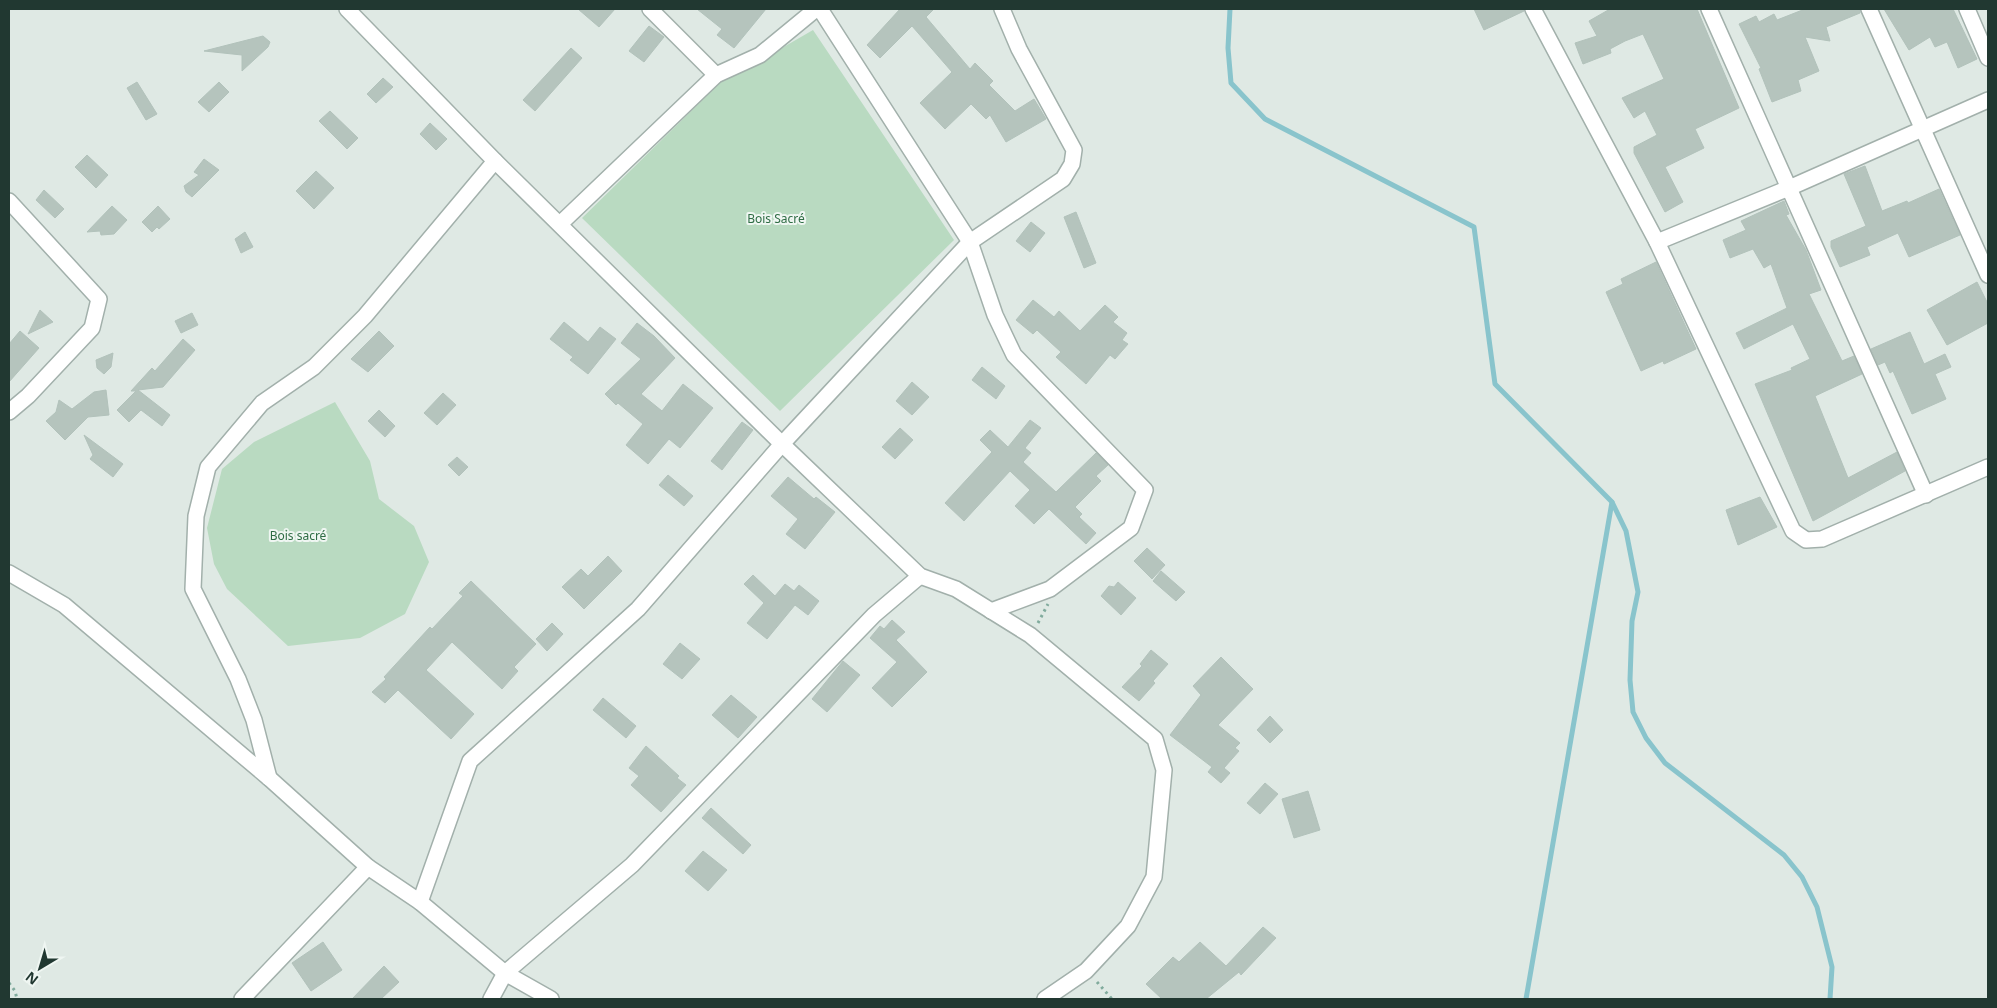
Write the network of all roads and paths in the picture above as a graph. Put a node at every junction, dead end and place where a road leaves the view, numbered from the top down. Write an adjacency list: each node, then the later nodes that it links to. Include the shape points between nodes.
1 (347, 9): 14 (street)
2 (650, 9): 11 (street)
3 (816, 9): 11 (street, via 760,56)
4 (820, 9): 18 (street)
5 (1002, 9): 18 (street, via 1018,49 1074,150 1072,164 1063,179)
6 (1534, 9): 19 (street)
7 (1709, 9): 15 (street)
8 (1870, 9): 13 (street)
9 (1966, 9): 10 (street)
10 (1988, 58)
11 (716, 75): 17 (street)
12 (1988, 100): 13 (street)
13 (1924, 129): 15 (street); 20 (street)
14 (495, 161): 17 (street); 30 (street, via 366,316 314,367 262,403 208,467 196,516 193,589 238,679 254,720)
15 (1788, 188): 19 (street); 24 (street)
16 (9, 201): 21 (street, via 100,299 92,328)
17 (560, 224): 22 (street)
18 (970, 242): 22 (street); 27 (street, via 995,315 1014,355 1145,490 1131,528)
19 (1657, 242): 24 (street, via 1793,531 1806,540 1822,539)
20 (1988, 275)
21 (9, 412)
22 (782, 444): 26 (street); 32 (street, via 638,609 470,761)
23 (1988, 467): 24 (street)
24 (1926, 495)
25 (9, 573): 30 (street, via 64,605)
26 (920, 576): 28 (street, via 956,589); 34 (street, via 874,615 632,865)
27 (1050, 589): 28 (street); 29 (path, via 1048,608)
28 (992, 611): 29 (street)
29 (1030, 635): 33 (street, via 1155,739 1164,770 1154,877 1128,926)
30 (269, 778): 31 (street)
31 (368, 867): 32 (street); 37 (street)
32 (420, 902): 34 (street)
33 (1086, 971): 40 (street); 41 (path)
34 (505, 973): 38 (street); 39 (street)
35 (9, 983): 36 (path)
36 (17, 999)
37 (242, 999)
38 (491, 999)
39 (551, 999)
40 (1045, 999)
41 (1112, 999)

